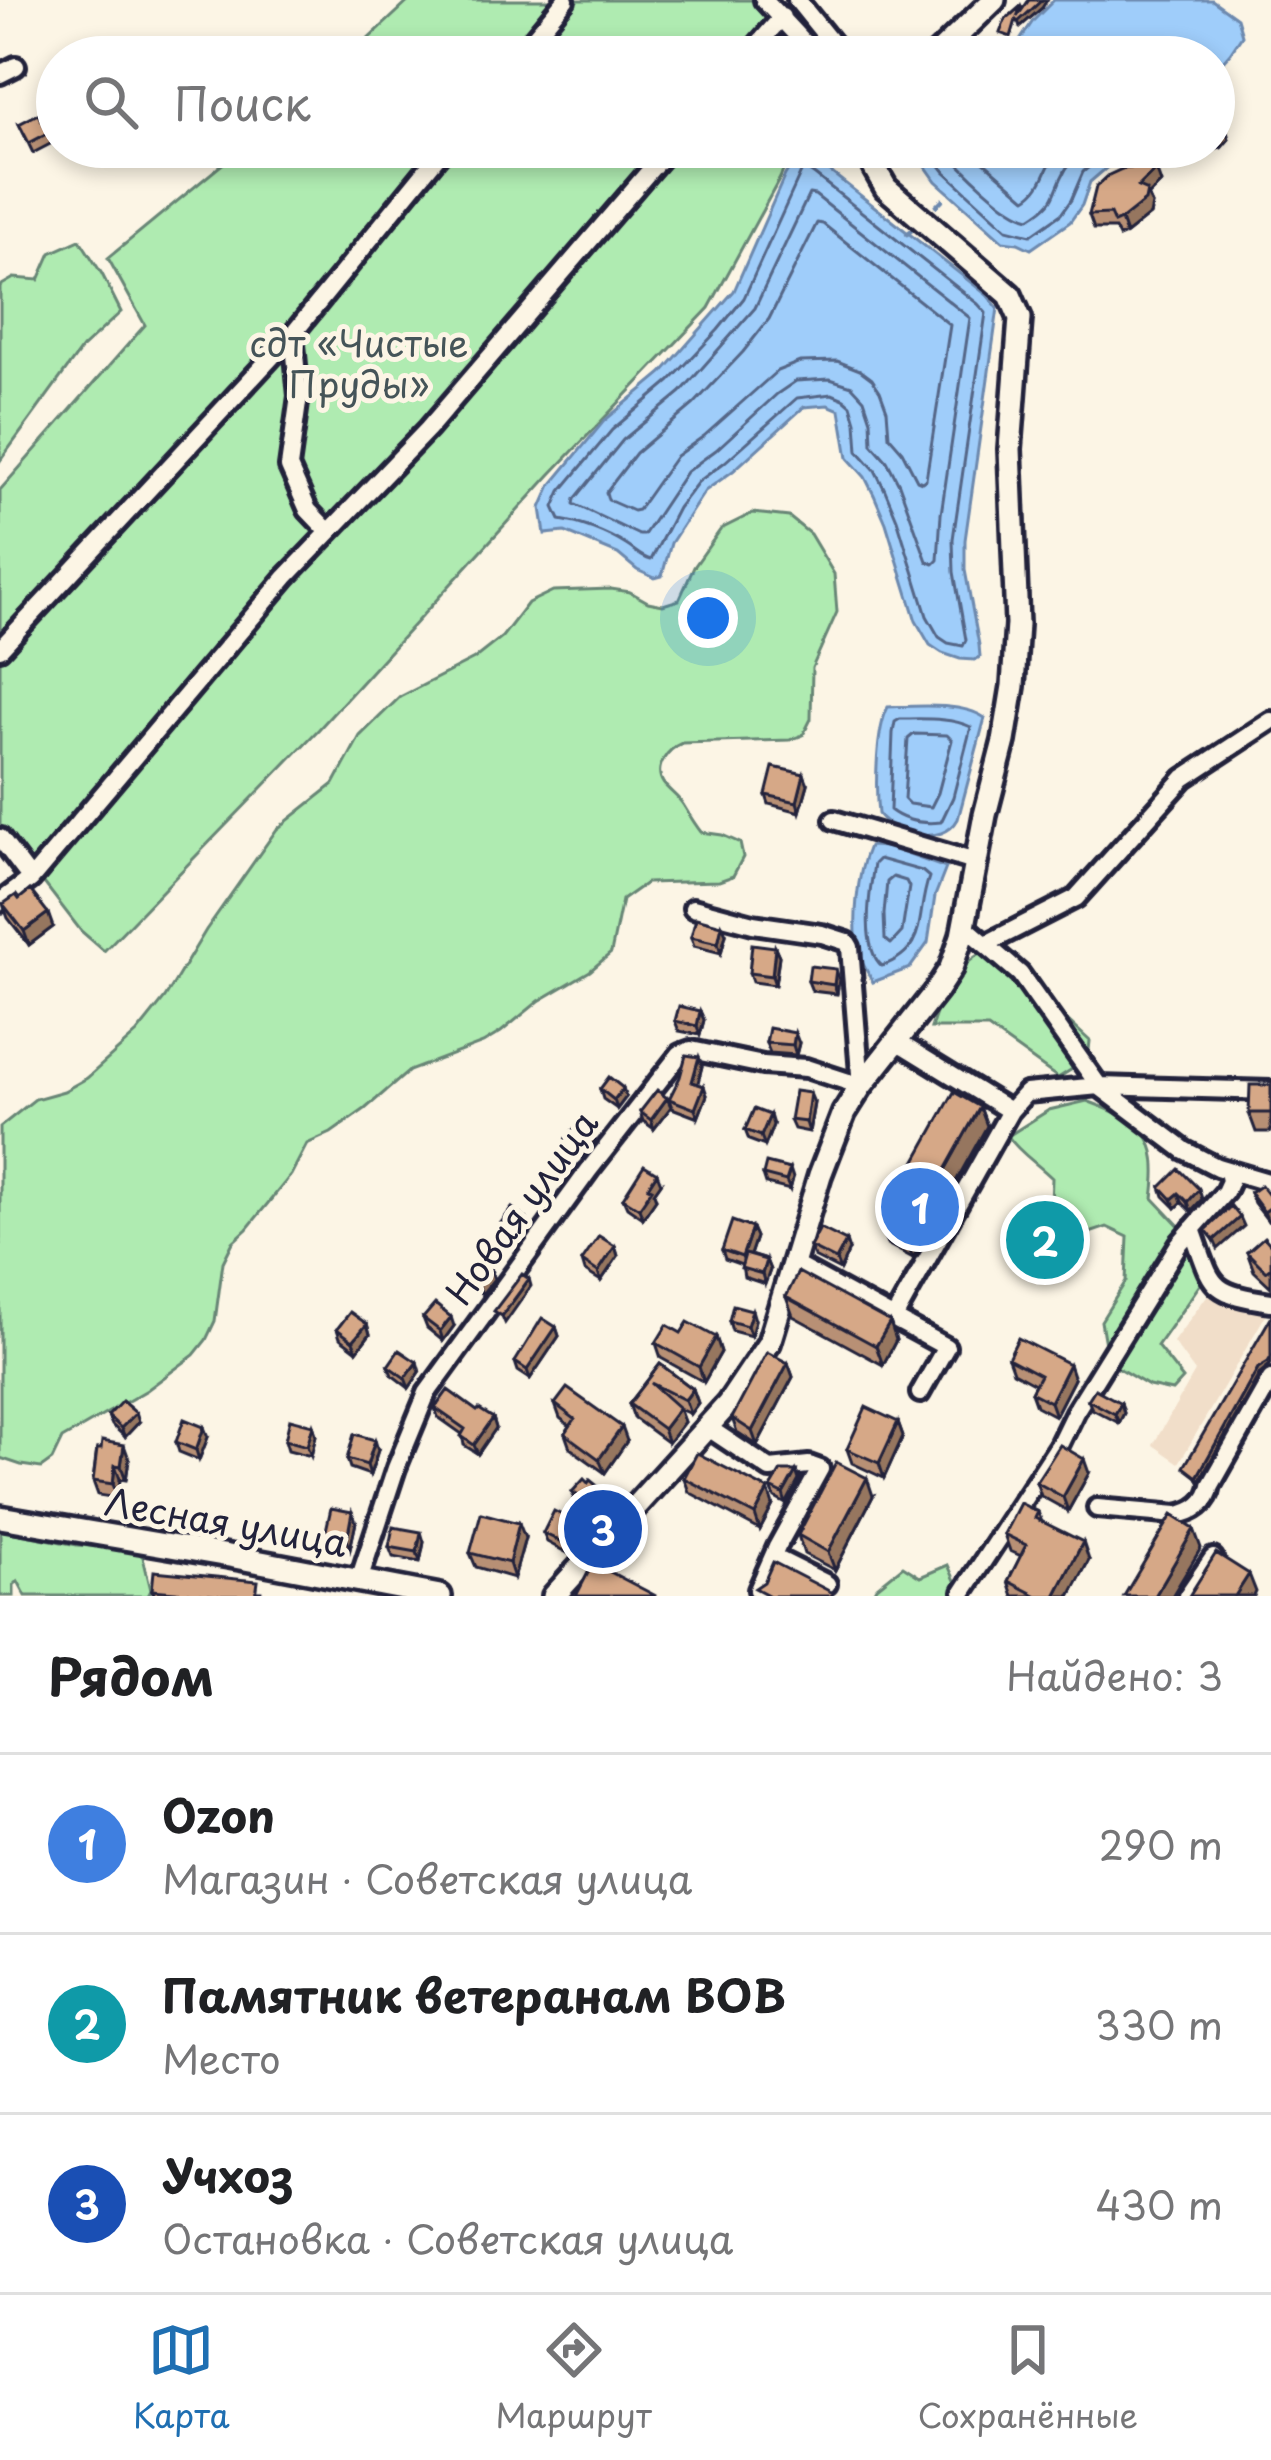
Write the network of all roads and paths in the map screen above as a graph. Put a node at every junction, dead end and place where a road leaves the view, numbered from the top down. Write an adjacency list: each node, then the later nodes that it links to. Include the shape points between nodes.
1 (565, 0): 6 (street)
2 (764, 0): 5 (street)
3 (797, 0): 9 (street)
4 (994, 0): 10 (main road)
5 (782, 16): 7 (street); 8 (street)
6 (535, 36)
7 (765, 36)
8 (799, 36)
9 (826, 36)
10 (957, 36)
11 (428, 168): 14 (street)
12 (652, 168): 15 (street, via 428,429)
13 (875, 168): 20 (main road, via 886,188 1010,296 1020,318 1010,448 1012,686)
14 (293, 334): 15 (street, via 299,396 289,467 308,510); 16 (street)
15 (328, 531): 21 (street)
16 (0, 649)
17 (1271, 721): 25 (street, via 1184,778 1076,898)
18 (834, 820): 20 (street)
19 (0, 838): 21 (street)
20 (976, 862): 24 (main road)
21 (31, 879): 22 (street)
22 (0, 902)
23 (693, 908): 27 (street, via 848,942)
24 (964, 926): 25 (street); 26 (main road, via 951,968)
25 (986, 944): 28 (street, via 1020,974)
26 (896, 1041): 27 (main road); 30 (street)
27 (861, 1086): 34 (main road, via 831,1144); 44 (street, Новая улица, via 806,1068 680,1054 428,1393)
28 (1099, 1086): 29 (street); 30 (street, via 1026,1094); 31 (street, via 1184,1150)
29 (1271, 1091)
30 (1010, 1111): 36 (street)
31 (1228, 1171): 32 (street); 33 (street, via 1226,1192)
32 (1271, 1183)
33 (1192, 1229): 35 (street, via 1214,1285); 47 (street)
34 (793, 1264): 36 (street); 39 (main road, via 769,1343)
35 (1271, 1302)
36 (893, 1320): 38 (street, via 946,1347)
37 (1271, 1379): 40 (street, via 1199,1506 1177,1515)
38 (920, 1393)
39 (707, 1427): 42 (street, via 770,1468 825,1471); 49 (main road)
40 (1097, 1508)
41 (0, 1517): 44 (main road, Лесная улица)
42 (773, 1556): 45 (street); 46 (street)
43 (1213, 1558): 50 (street)
44 (359, 1580): 48 (main road, Лесная улица)
45 (827, 1584)
46 (758, 1590)
47 (964, 1592)
48 (440, 1596)
49 (554, 1596)
50 (1187, 1596)

